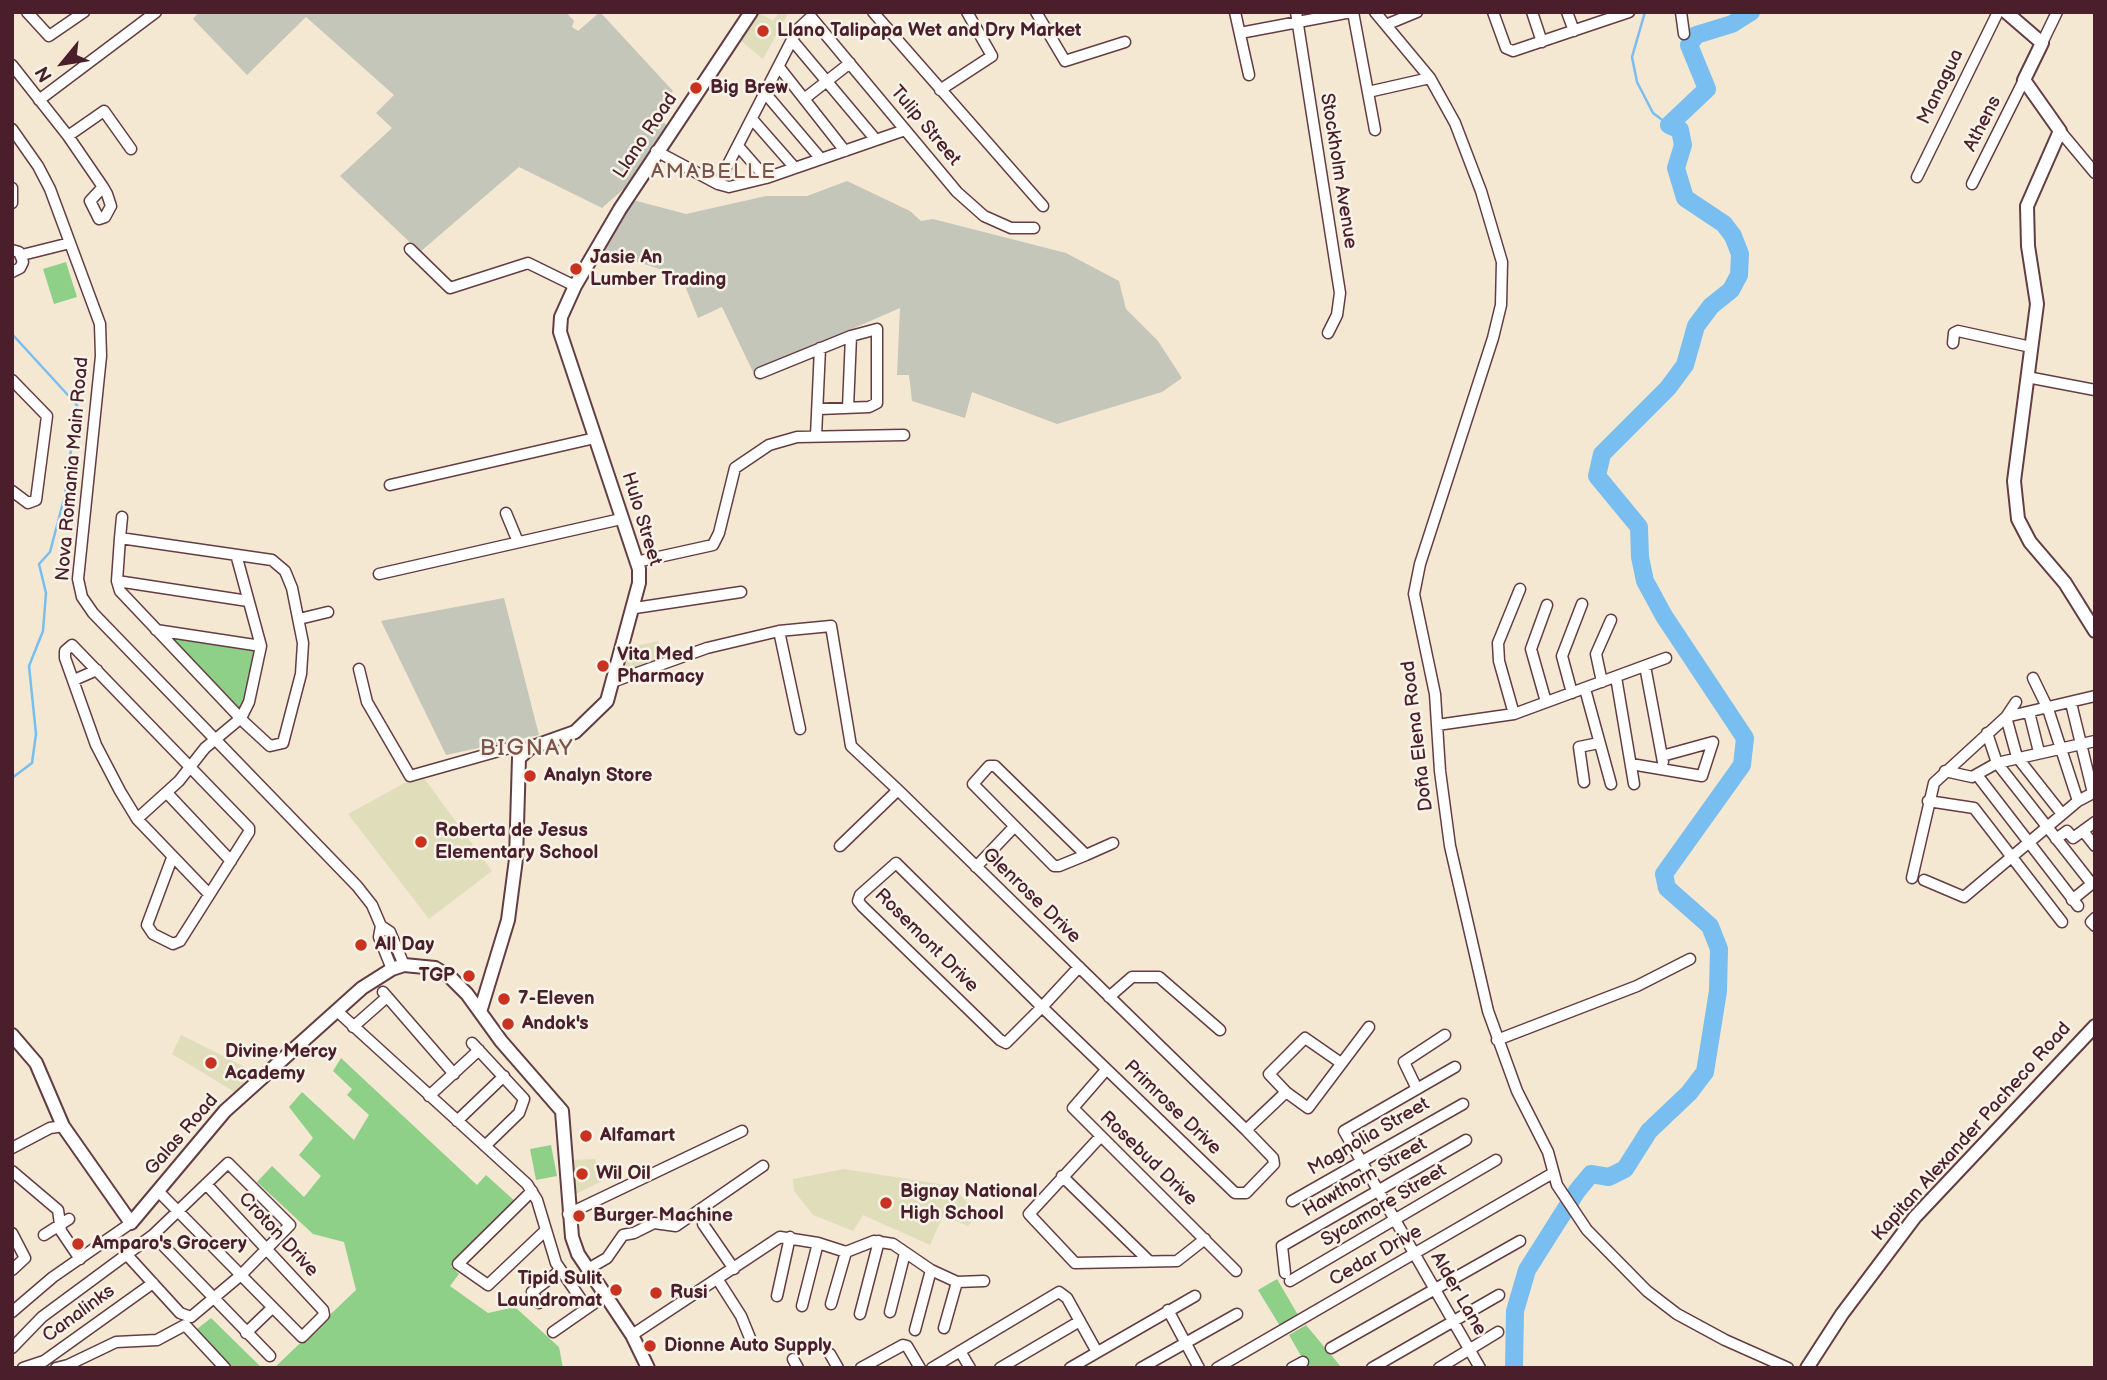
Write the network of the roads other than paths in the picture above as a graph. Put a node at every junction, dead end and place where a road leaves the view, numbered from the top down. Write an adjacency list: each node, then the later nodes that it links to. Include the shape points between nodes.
1 (27, 12): 2 (street, via 48,36)
2 (84, 12)
3 (156, 12): 41 (street)
4 (751, 12): 52 (main road, Llano Road)
5 (873, 12): 37 (street)
6 (967, 12): 37 (street, via 992,57)
7 (1036, 12): 27 (street, via 1065,61)
8 (1235, 12): 24 (street)
9 (1352, 12): 21 (street); 38 (street)
10 (1375, 12): 22 (street, Doña Elena Road)
11 (1418, 12): 22 (street)
12 (1493, 12): 28 (street, via 1506,48 1513,51)
13 (1532, 12): 28 (street)
14 (1567, 12): 23 (street)
15 (1629, 12): 20 (street)
16 (1681, 12): 25 (street)
17 (1998, 12): 56 (street, Managua)
18 (2006, 12): 29 (main road)
19 (2057, 12): 29 (street)
20 (1604, 17): 23 (street)
21 (1296, 18): 24 (street); 71 (street, Stockholm Avenue, via 1339,293)
22 (1388, 24): 34 (street, Doña Elena Road)
23 (1574, 31): 28 (street)
24 (1240, 33): 33 (street)
25 (1684, 34)
26 (792, 40): 30 (street, Tulip Street, via 808,18 813,18); 32 (street); 36 (street)
27 (1125, 42)
28 (1542, 42)
29 (2042, 43): 35 (main road)
30 (850, 63): 36 (street); 44 (street, Tulip Street)
31 (12, 65): 41 (street)
32 (779, 67): 39 (street); 40 (street)
33 (1249, 75)
34 (1430, 78): 38 (street); 129 (street, Doña Elena Road, via 1464,144 1496,234 1502,275 1493,338 1415,580 1415,606 1432,675)
35 (2024, 80): 46 (main road); 59 (street, Athens)
36 (827, 82): 40 (street); 48 (street)
37 (940, 90): 63 (street)
38 (1368, 92): 45 (street)
39 (765, 93): 42 (street); 53 (street)
40 (804, 99): 51 (street)
41 (39, 100): 47 (street)
42 (752, 119): 49 (street); 54 (street)
43 (12, 129): 65 (street, Nova Romania Main Road, via 38,166)
44 (905, 130): 48 (street); 64 (street, Tulip Street, via 957,192 984,216 1011,228)
45 (1375, 130)
46 (2060, 131): 55 (street); 74 (main road, via 2027,206 2036,304)
47 (68, 136): 50 (street, via 104,111); 60 (street)
48 (876, 140): 51 (street)
49 (738, 146): 57 (street); 58 (street)
50 (131, 149)
51 (845, 150): 53 (street)
52 (656, 151): 58 (street); 66 (main road, Llano Road)
53 (821, 159): 54 (street)
54 (795, 168): 57 (street)
55 (2095, 173)
56 (1917, 177)
57 (766, 178): 58 (street, via 741,185)
58 (718, 184)
59 (1972, 184)
60 (103, 187)
61 (12, 188): 62 (street)
62 (12, 203)
63 (1043, 206)
64 (1034, 228)
65 (70, 243): 68 (street); 132 (street, Nova Romania Main Road, via 95,307 102,340 79,588 93,612)
66 (598, 246): 70 (main road, Hulo Street)
67 (410, 249): 70 (street, via 450,288 528,263)
68 (17, 252): 69 (street, via 22,265)
69 (12, 272)
70 (575, 286): 84 (main road, Hulo Street, via 565,305 560,332)
71 (1328, 333)
72 (851, 335): 75 (street); 80 (street); 80 (street, via 874,329 879,332 877,403)
73 (1953, 343): 74 (street, via 1958,331)
74 (2031, 347): 77 (main road)
75 (820, 348): 76 (street); 81 (street)
76 (760, 373)
77 (2027, 377): 79 (street); 107 (main road, via 2014,481 2018,519)
78 (12, 380): 86 (street, via 47,416 36,500 27,503)
79 (2095, 390)
80 (848, 408): 81 (street)
81 (819, 409): 83 (street)
82 (904, 435): 83 (street)
83 (816, 436): 93 (street, via 769,445 735,468 713,545)
84 (595, 438): 85 (street); 89 (main road, Hulo Street)
85 (390, 485)
86 (12, 491)
87 (506, 513): 91 (street)
88 (122, 517): 90 (street)
89 (621, 519): 91 (street); 93 (main road, Hulo Street)
90 (120, 538): 92 (street); 95 (street)
91 (518, 542): 94 (street)
92 (237, 558): 98 (street); 103 (street, via 272,560 279,565 292,589)
93 (636, 562): 101 (main road, Hulo Street)
94 (379, 574)
95 (117, 580): 98 (street); 105 (street, via 120,591)
96 (1520, 589): 126 (street, via 1498,643)
97 (741, 592): 101 (street)
98 (248, 601): 108 (street)
99 (1581, 604): 119 (street, via 1562,656)
100 (1547, 605): 121 (street, via 1531,649)
101 (635, 608): 116 (main road, Hulo Street)
102 (328, 612): 103 (street)
103 (299, 619): 128 (street, via 302,674 286,738 270,746)
104 (1611, 620): 117 (street, via 1596,654)
105 (155, 630): 108 (street); 128 (street)
106 (779, 631): 116 (street, via 706,648); 130 (street); 150 (street, Glenrose Drive, via 831,626 849,743)
107 (2095, 631)
108 (261, 646): 128 (street)
109 (1666, 658): 110 (street)
110 (1645, 666): 113 (street); 139 (street)
111 (359, 669): 137 (street, via 367,702 410,776 513,747)
112 (97, 670): 115 (street); 115 (street, via 72,645 65,655); 143 (street)
113 (1616, 677): 117 (street); 142 (street)
114 (2033, 678): 124 (street)
115 (74, 680): 156 (street, via 96,745)
116 (615, 681): 137 (main road, Hulo Street, via 607,701 587,723 565,738)
117 (1602, 682): 118 (street)
118 (1585, 689): 119 (street); 134 (street)
119 (1572, 693): 121 (street)
120 (2094, 699): 123 (street)
121 (1546, 702): 126 (street)
122 (2016, 702): 127 (street)
123 (2071, 703): 124 (street); 135 (street)
124 (2048, 709): 125 (street); 136 (street)
125 (2029, 712): 127 (street); 138 (street)
126 (1514, 714): 129 (street)
127 (2006, 717): 131 (street); 140 (street)
128 (241, 718): 132 (street)
129 (1437, 724): 190 (street, Doña Elena Road, via 1450,846)
130 (800, 729)
131 (1987, 733): 141 (street); 145 (street)
132 (217, 740): 143 (street); 178 (street, Nova Romania Main Road, via 357,886 381,926 391,932)
133 (2095, 741): 135 (street)
134 (1599, 743): 147 (street, via 1579,747); 148 (street)
135 (2081, 743): 136 (street); 152 (street)
136 (2061, 748): 138 (street); 154 (street)
137 (527, 749): 183 (main road, via 518,765 516,859 508,919)
138 (2039, 752): 140 (street)
139 (1662, 756): 144 (street); 144 (street, via 1713,742 1702,776)
140 (2017, 757): 141 (street); 155 (street)
141 (1997, 763): 146 (street); 158 (street)
142 (1631, 764): 144 (street); 149 (street)
143 (190, 765): 151 (street); 169 (street, via 249,828)
144 (1664, 770)
145 (1945, 771): 146 (street); 153 (street, via 1934,783)
146 (1977, 775): 163 (street)
147 (1584, 782)
148 (1611, 784)
149 (1634, 784)
150 (898, 790): 164 (street); 171 (street, Glenrose Drive)
151 (167, 793): 156 (street); 169 (street)
152 (2094, 793): 154 (street)
153 (1928, 801): 167 (street, via 1974,808); 172 (street)
154 (2078, 801): 155 (street)
155 (2062, 814): 158 (street)
156 (137, 819): 168 (street)
157 (2095, 822): 160 (street)
158 (2046, 827): 161 (street); 163 (street)
159 (1013, 828): 166 (street, via 1054,866); 166 (street, via 973,786 992,764); 171 (street)
160 (2083, 831): 161 (street, via 2073,838 2067,831); 165 (street)
161 (2056, 839): 174 (street)
162 (1113, 843): 166 (street)
163 (2028, 843): 167 (street); 174 (street, via 2075,903)
164 (840, 846)
165 (2095, 846)
166 (1086, 855)
167 (2013, 857): 173 (street, via 1964,897); 176 (street)
168 (172, 858): 175 (street); 175 (street, via 148,919 153,934 177,943)
169 (231, 861): 175 (street)
170 (896, 863): 181 (street, Primrose Drive); 181 (street, Rosemont Drive, via 858,901 1000,1040 1006,1043)
171 (976, 867): 179 (street, Glenrose Drive)
172 (1912, 878)
173 (1924, 880)
174 (2093, 883)
175 (209, 894)
176 (2062, 922)
177 (1690, 959): 190 (street, via 1637,986)
178 (398, 967): 182 (main road, Galas Road, via 362,988); 183 (main road, via 435,968 450,977)
179 (1079, 967): 180 (street, Glenrose Drive); 181 (street)
180 (1109, 997): 187 (street, via 1132,977 1159,977); 202 (street, Glenrose Drive)
181 (1042, 1007): 193 (street, Primrose Drive)
182 (337, 1011): 185 (street); 217 (main road, Galas Road, via 225,1111)
183 (480, 1012): 221 (main road, via 565,1117)
184 (2095, 1026): 308 (main road, Kapitan Alexander Pacheco Road, via 1915,1217)
185 (353, 1027): 194 (street, via 385,995); 198 (street)
186 (1369, 1027): 191 (street)
187 (1220, 1030)
188 (12, 1035): 201 (main road, via 36,1063)
189 (1445, 1035): 196 (street, via 1405,1060)
190 (1497, 1040): 213 (street, Doña Elena Road)
191 (1341, 1063): 197 (street, via 1308,1108); 197 (street, via 1308,1039 1302,1040 1269,1074)
192 (1455, 1067): 196 (street)
193 (1106, 1070): 204 (street, Rosebud Drive, via 1073,1108); 208 (street, Primrose Drive, via 1235,1194 1246,1193 1274,1164)
194 (454, 1074): 195 (street, via 476,1047); 198 (street)
195 (504, 1076): 200 (street); 206 (street, via 524,1104)
196 (1417, 1089): 210 (street, Alder Lane, via 1345,1129)
197 (1286, 1092): 202 (street)
198 (429, 1096): 200 (street)
199 (1463, 1104): 210 (street, Magnolia Street)
200 (457, 1121): 206 (street)
201 (63, 1126): 207 (street); 224 (main road)
202 (1246, 1130): 208 (street, Glenrose Drive)
203 (742, 1131): 221 (street)
204 (1101, 1136): 214 (street); 232 (street, Rosebud Drive)
205 (1466, 1140): 218 (street, Hawthorn Street)
206 (485, 1146): 216 (street)
207 (12, 1148)
208 (1273, 1158)
209 (1496, 1160): 223 (street, Sycamore Street)
210 (1362, 1162): 218 (street, Alder Lane); 219 (street, Magnolia Street)
211 (763, 1166): 244 (street, via 676,1226 654,1223 626,1233 607,1258)
212 (12, 1171): 226 (street, via 54,1206 60,1215)
213 (1553, 1173): 240 (street, Cedar Drive); 307 (street, Doña Elena Road, via 1577,1218 1667,1307)
214 (1062, 1176): 243 (street); 243 (street, via 1029,1214 1075,1263)
215 (206, 1184): 220 (street); 237 (street, Croton Drive); 237 (street, via 230,1163 290,1225)
216 (532, 1191): 227 (street); 227 (street, via 458,1264 488,1285)
217 (159, 1192): 220 (street); 224 (main road, Galas Road)
218 (1379, 1192): 223 (street, Alder Lane); 236 (street, Hawthorn Street)
219 (1292, 1201)
220 (178, 1212): 230 (street); 250 (street)
221 (568, 1213): 244 (main road, via 572,1237)
222 (69, 1219): 226 (street)
223 (1395, 1220): 236 (street, Sycamore Street, via 1288,1277); 240 (street, Alder Lane)
224 (131, 1223): 242 (street, Galas Road)
225 (703, 1224): 245 (street)
226 (59, 1226): 229 (street); 242 (street)
227 (546, 1230): 247 (street)
228 (12, 1233): 246 (street, via 25,1258)
229 (44, 1235)
230 (153, 1236): 241 (street); 259 (street)
231 (790, 1237): 235 (street); 245 (street, via 779,1237); 257 (street)
232 (1205, 1238): 243 (street, via 1182,1259); 249 (street, Rosebud Drive)
233 (879, 1241): 238 (street); 239 (street); 269 (street)
234 (1520, 1241): 255 (street)
235 (818, 1242): 238 (street); 263 (street)
236 (1282, 1246)
237 (268, 1249): 250 (street); 264 (street, Croton Drive, via 324,1315 300,1338)
238 (846, 1252): 262 (street)
239 (905, 1253): 248 (street); 268 (street)
240 (1415, 1254): 255 (street, Alder Lane); 302 (street, Cedar Drive)
241 (128, 1256): 254 (street); 281 (street, via 42,1317)
242 (80, 1259): 267 (street, Galas Road)
243 (1149, 1261)
244 (588, 1269): 278 (main road)
245 (734, 1269): 251 (street)
246 (12, 1270)
247 (561, 1270): 261 (street, via 532,1292); 265 (street)
248 (931, 1270): 253 (street); 274 (street)
249 (1236, 1271)
250 (241, 1275): 259 (street); 264 (street)
251 (718, 1280): 278 (street); 280 (street)
252 (984, 1281): 253 (street)
253 (957, 1282): 273 (street)
254 (153, 1283): 259 (street, via 186,1316 196,1316); 289 (street, Canalinks, via 44,1361)
255 (1435, 1289): 272 (street, Alder Lane); 282 (street)
256 (1499, 1295): 272 (street)
257 (777, 1296)
258 (1195, 1296): 266 (street)
259 (214, 1300): 277 (street)
260 (599, 1300): 265 (street)
261 (538, 1303)
262 (831, 1304)
263 (802, 1306)
264 (272, 1308): 277 (street)
265 (587, 1308): 275 (street)
266 (1168, 1310): 279 (street); 285 (street)
267 (12, 1311)
268 (890, 1312)
269 (860, 1314)
270 (1237, 1314): 279 (street)
271 (1080, 1321): 284 (street, via 1059,1292); 285 (street); 298 (street)
272 (1453, 1321): 283 (street, Alder Lane); 304 (street)
273 (944, 1328)
274 (915, 1330)
275 (553, 1332)
276 (1498, 1332): 283 (street)
277 (246, 1333): 287 (street)
278 (632, 1335): 292 (main road)
279 (1185, 1342): 300 (street); 301 (street)
280 (752, 1343)
281 (12, 1348)
282 (1331, 1348)
283 (1470, 1349): 305 (street); 306 (street, Alder Lane)
284 (960, 1351): 296 (street); 297 (street)
285 (1097, 1352): 299 (street)
286 (830, 1354): 293 (street)
287 (270, 1356)
288 (1303, 1362): 303 (street)
289 (23, 1368)
290 (55, 1368): 291 (street, via 116,1342 157,1340 185,1325)
291 (225, 1368)
292 (648, 1368)
293 (838, 1368)
294 (861, 1368): 295 (street, via 903,1345)
295 (920, 1368)
296 (932, 1368)
297 (970, 1368)
298 (1000, 1368)
299 (1070, 1368)
300 (1141, 1368)
301 (1199, 1368)
302 (1217, 1368)
303 (1292, 1368)
304 (1372, 1368)
305 (1438, 1368)
306 (1480, 1368)
307 (1788, 1368)
308 (1807, 1368)

